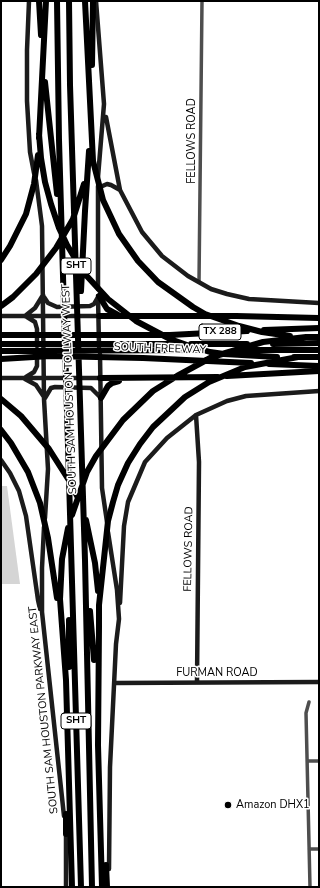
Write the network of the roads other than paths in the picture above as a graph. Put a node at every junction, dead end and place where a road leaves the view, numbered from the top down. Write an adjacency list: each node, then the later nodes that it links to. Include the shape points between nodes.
1 (29, 1): 17 (main road, SOUTH SAM HOUSTON PARKWAY EAST, via 27,102 30,152 42,226)
2 (39, 1): 14 (highway, via 45,88)
3 (46, 1): 10 (highway)
4 (58, 1): 14 (highway, SOUTH SAM HOUSTON TOLLWAY WEST / SHT)
5 (69, 1): 46 (highway, SOUTH SAM HOUSTON TOLLWAY WEST / SHT)
6 (85, 1): 11 (highway)
7 (94, 1): 9 (main road); 46 (highway, via 91,126 80,297)
8 (202, 1): 16 (street, FELLOWS ROAD)
9 (104, 104): 12 (main road); 13 (main road)
10 (39, 134): 15 (highway, via 37,164 30,200 19,230); 35 (highway, via 45,182 59,228 84,273 108,298 136,321 187,345 224,354)
11 (92, 145): 20 (highway, via 81,194 66,232 44,264); 29 (highway, via 97,180 110,217 128,248 158,282 205,314 262,332)
12 (98, 188): 13 (main road, via 106,184); 18 (main road)
13 (120, 190): 16 (main road, via 142,232 159,252 184,274)
14 (62, 249): 53 (highway, SOUTH SAM HOUSTON TOLLWAY WEST / SHT)
15 (1, 260)
16 (199, 282): 19 (main road, via 219,292 242,298)
17 (43, 295): 18 (main road, via 48,303 56,307 90,306); 22 (main road, via 35,308); 23 (main road, SOUTH SAM HOUSTON PARKWAY EAST)
18 (98, 296): 24 (main road); 25 (highway, via 107,309)
19 (319, 304)
20 (1, 306)
21 (1, 316): 22 (main road)
22 (25, 316): 23 (main road); 41 (main road, via 35,322 37,329 37,366 34,372)
23 (44, 316): 24 (main road); 42 (main road, SOUTH SAM HOUSTON PARKWAY EAST)
24 (99, 316): 25 (highway); 43 (main road)
25 (119, 316): 26 (highway)
26 (319, 318)
27 (319, 328): 28 (highway, SOUTH FREEWAY / TX 288, via 170,335)
28 (1, 335)
29 (306, 337): 30 (highway); 58 (highway, via 263,342 212,357 153,391 124,420 87,472 68,526 60,578)
30 (319, 337)
31 (319, 343): 32 (highway)
32 (1, 344)
33 (1, 350): 34 (highway)
34 (319, 350)
35 (298, 357): 36 (highway); 55 (highway, via 245,367 209,382 185,397 153,427 128,463 112,502)
36 (319, 357)
37 (1, 359): 38 (highway, SOUTH FREEWAY, via 50,356)
38 (319, 366)
39 (319, 371): 44 (highway, via 201,378)
40 (1, 378): 41 (main road)
41 (24, 378): 42 (main road); 49 (main road, via 36,385)
42 (44, 378): 43 (main road); 49 (main road, SOUTH SAM HOUSTON PARKWAY EAST)
43 (100, 378): 44 (highway); 47 (main road)
44 (127, 378): 47 (highway, via 112,383)
45 (319, 391): 50 (main road, via 237,398 216,405)
46 (80, 393): 54 (highway, SOUTH SAM HOUSTON TOLLWAY WEST / SHT)
47 (100, 398): 49 (main road, via 91,388 55,387 51,388); 57 (main road, via 102,488)
48 (1, 399): 55 (highway, via 32,428 70,482 90,532)
49 (44, 399): 56 (main road, SOUTH SAM HOUSTON PARKWAY EAST, via 48,469)
50 (196, 416): 57 (main road, via 167,438 144,462 128,502); 59 (main road, FELLOWS ROAD)
51 (1, 430): 58 (highway, via 28,472 40,503 48,538)
52 (1, 460): 56 (main road, via 19,491 26,516 38,605)
53 (71, 555): 65 (highway); 70 (highway, SHT)
54 (85, 560): 71 (highway, SHT); 73 (highway, via 94,648)
55 (99, 605): 72 (highway, via 98,745)
56 (42, 612): 65 (main road, SOUTH SAM HOUSTON PARKWAY EAST)
57 (119, 619): 61 (main road)
58 (62, 635): 69 (highway, via 66,680)
59 (197, 682): 60 (main road, FURMAN ROAD); 61 (main road, FURMAN ROAD)
60 (319, 682)
61 (115, 683): 73 (main road, via 110,767)
62 (309, 702): 63 (street, via 306,713)
63 (307, 761): 64 (street); 66 (street)
64 (319, 761)
65 (66, 834): 68 (main road, SOUTH SAM HOUSTON PARKWAY EAST)
66 (309, 849): 67 (street); 74 (street)
67 (319, 849)
68 (66, 887)
69 (72, 887)
70 (81, 887)
71 (92, 887)
72 (102, 887)
73 (108, 887)
74 (310, 887)

